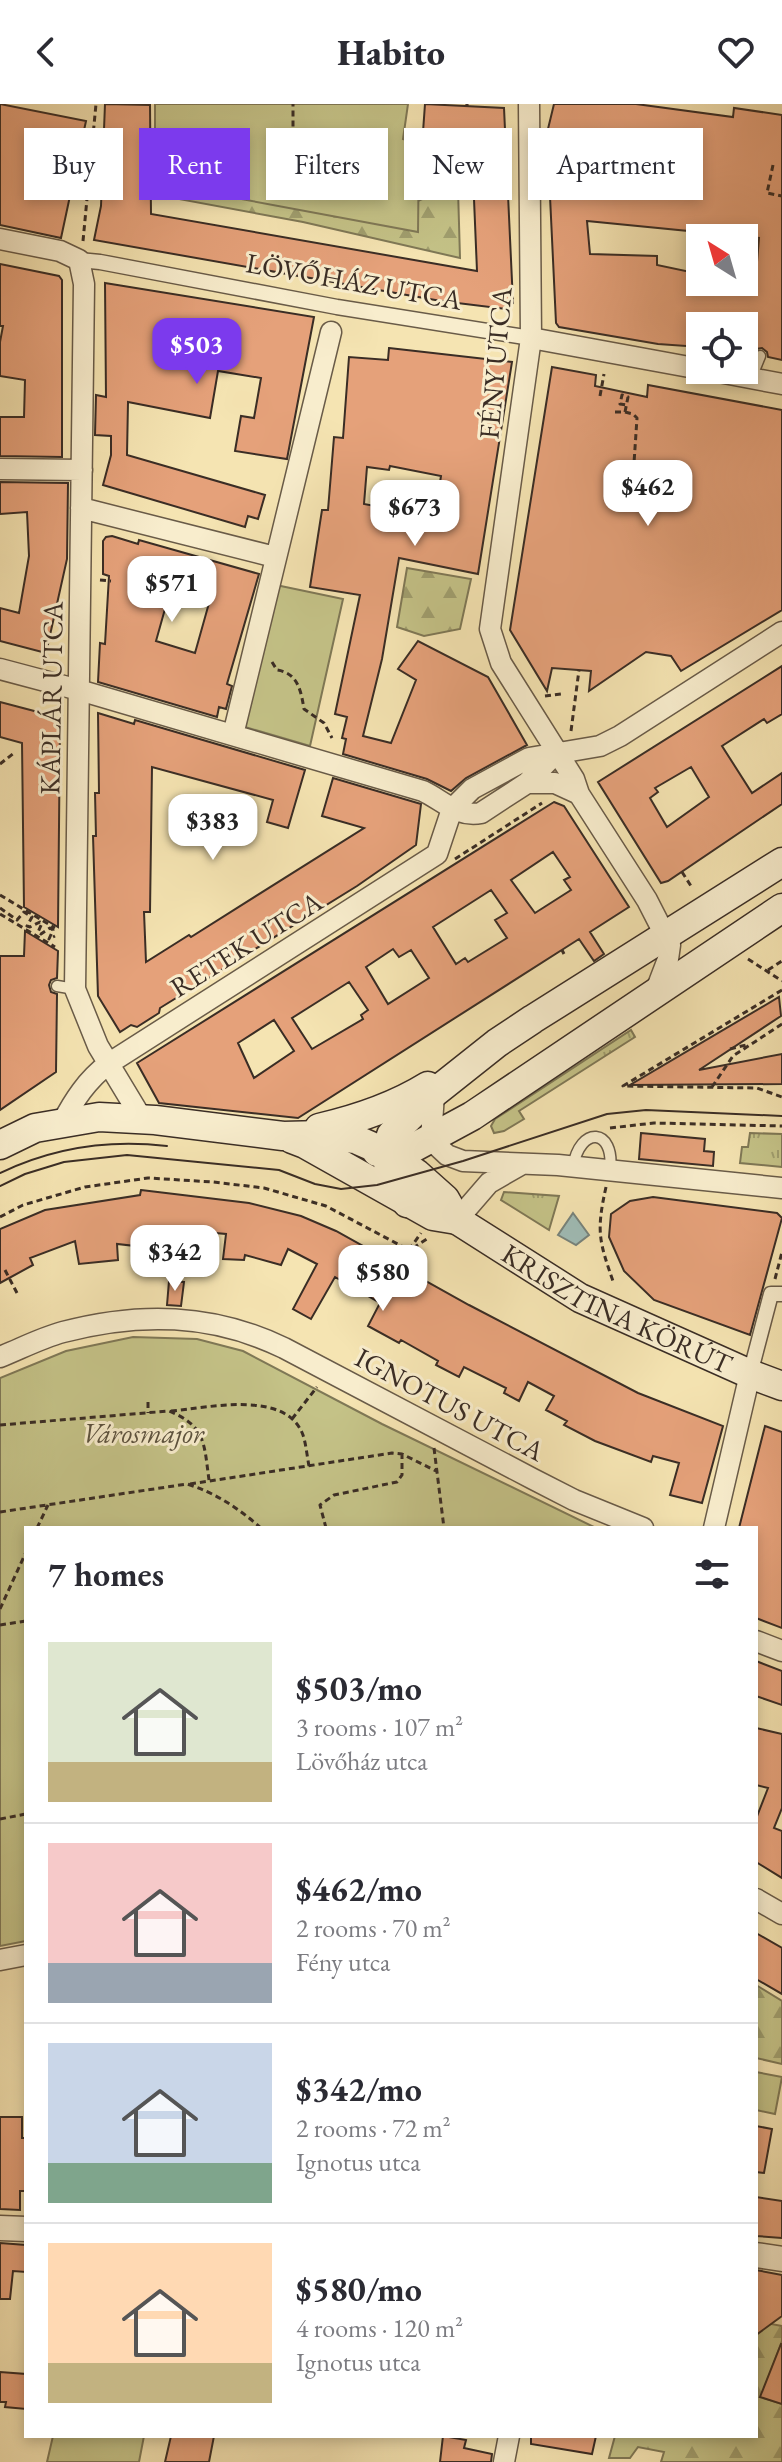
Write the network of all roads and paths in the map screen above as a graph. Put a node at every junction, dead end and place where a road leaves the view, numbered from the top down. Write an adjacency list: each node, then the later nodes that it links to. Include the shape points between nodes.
1 (96, 104): 8 (path)
2 (293, 104): 4 (path)
3 (529, 104): 11 (street, FÉNY UTCA)
4 (292, 128)
5 (773, 165): 6 (path, via 767,193)
6 (782, 196)
7 (0, 239): 8 (street, LÖVŐHÁZ UTCA)
8 (79, 260): 9 (street, LÖVŐHÁZ UTCA); 24 (street, KÁPLÁR UTCA, via 84,284)
9 (337, 307): 10 (street); 11 (street, LÖVŐHÁZ UTCA)
10 (331, 332): 26 (street)
11 (531, 338): 14 (street, LÖVŐHÁZ UTCA); 36 (street, FÉNY UTCA, via 490,629 501,663)
12 (760, 356): 13 (lane)
13 (758, 361)
14 (686, 366)
15 (604, 374): 18 (path)
16 (758, 379): 17 (street)
17 (782, 384)
18 (600, 396)
19 (626, 405): 21 (path, via 620,404 622,395 628,397)
20 (615, 412): 21 (path)
21 (625, 412): 22 (path, via 637,418 634,463)
22 (649, 463)
23 (0, 469): 24 (street)
24 (82, 470): 25 (street, KÁPLÁR UTCA)
25 (81, 508): 26 (street); 31 (street, KÁPLÁR UTCA)
26 (275, 557): 28 (street)
27 (782, 632): 36 (street, via 620,736 600,746)
28 (252, 656): 34 (street); 35 (path, via 290,673 304,709 324,723)
29 (0, 669): 31 (street)
30 (579, 670): 36 (path)
31 (79, 690): 34 (street); 61 (street, KÁPLÁR UTCA, via 66,988)
32 (561, 694): 33 (path)
33 (542, 696)
34 (233, 735): 41 (street, via 423,791)
35 (332, 738)
36 (564, 743): 39 (street); 40 (street, FÉNY UTCA); 41 (street, via 508,767)
37 (14, 753): 38 (path)
38 (0, 764)
39 (527, 783): 40 (street, via 555,783); 41 (street, via 481,813)
40 (579, 794): 50 (street, FÉNY UTCA)
41 (452, 809): 61 (street, RETEK UTCA, via 437,854)
42 (782, 862): 50 (main road)
43 (682, 872): 44 (path)
44 (691, 886)
45 (0, 895): 48 (path)
46 (782, 908): 57 (main road)
47 (0, 911): 49 (path, via 17,920 24,912 32,917 27,926 40,922 38,932 50,928 49,939); 51 (path)
48 (58, 930)
49 (58, 936)
50 (665, 936): 57 (street, via 668,959); 65 (main road, via 497,1043)
51 (58, 948)
52 (741, 955): 54 (path)
53 (782, 961): 54 (path)
54 (767, 971): 55 (path)
55 (782, 981)
56 (782, 990): 62 (path, via 623,1086)
57 (655, 993): 65 (main road, via 472,1116)
58 (782, 1024): 59 (path)
59 (747, 1045): 60 (path); 62 (path)
60 (730, 1049)
61 (108, 1064): 64 (street, KÁPLÁR UTCA); 66 (street, RETEK UTCA, via 94,1075)
62 (712, 1087): 63 (path, via 757,1088)
63 (782, 1097)
64 (142, 1119): 66 (main road, via 99,1117); 69 (main road)
65 (418, 1120): 69 (main road, via 355,1120); 71 (main road, via 411,1149); 72 (street, via 447,1155 463,1161); 75 (main road)
66 (62, 1123): 70 (main road, via 35,1128)
67 (782, 1126): 68 (path, via 654,1123)
68 (607, 1128)
69 (294, 1140): 71 (main road, KRISZTINA KÖRÚT, via 323,1135 355,1139); 77 (main road, KRISZTINA KÖRÚT)
70 (0, 1145)
71 (387, 1153): 75 (main road, KRISZTINA KÖRÚT); 77 (main road, via 389,1172)
72 (522, 1164): 73 (street); 79 (street, via 489,1183)
73 (573, 1167): 74 (street); 74 (lane, via 579,1146 596,1138 608,1145)
74 (610, 1170): 76 (street); 83 (path, via 599,1220)
75 (429, 1183): 79 (main road, KRISZTINA KÖRÚT)
76 (782, 1188)
77 (407, 1203): 79 (main road, KRISZTINA KÖRÚT)
78 (0, 1217): 80 (path, via 85,1187 148,1178 213,1182 264,1188 326,1206)
79 (457, 1220): 88 (main road, KRISZTINA KÖRÚT, via 580,1298)
80 (409, 1250)
81 (782, 1252): 85 (path)
82 (5, 1270): 84 (path)
83 (614, 1284)
84 (17, 1293)
85 (776, 1294): 88 (street)
86 (0, 1357): 87 (street, IGNOTUS UTCA, via 61,1332 146,1317 242,1329)
87 (328, 1372): 93 (path); 95 (street, IGNOTUS UTCA)
88 (750, 1374): 89 (main road, KRISZTINA KÖRÚT); 108 (street)
89 (782, 1386)
90 (148, 1402): 92 (path)
91 (169, 1411): 92 (path); 93 (path, via 262,1404); 99 (path, via 193,1423 201,1434)
92 (148, 1413): 94 (path)
93 (292, 1419): 97 (path, via 302,1434)
94 (0, 1425)
95 (431, 1426): 98 (path); 107 (street, IGNOTUS UTCA, via 574,1500)
96 (402, 1454): 97 (path); 98 (path); 105 (path, via 397,1482 334,1495 320,1505)
97 (309, 1466): 99 (path)
98 (436, 1471): 106 (path)
99 (209, 1480): 100 (path)
100 (187, 1484): 101 (path); 104 (path, via 225,1501)
101 (48, 1505): 102 (path); 103 (path)
102 (0, 1512)
103 (38, 1526)
104 (259, 1526)
105 (325, 1526)
106 (444, 1526)
107 (638, 1526)
108 (714, 1526)
109 (24, 1556): 110 (path)
110 (0, 1609)
111 (24, 1621): 112 (path)
112 (0, 1625)
113 (758, 1642): 114 (street)
114 (782, 1651)
115 (24, 1814): 116 (path)
116 (0, 1819)
117 (758, 1900): 118 (street)
118 (782, 1914)
119 (24, 1955): 120 (street)
120 (0, 1960)
121 (0, 2228): 122 (street)
122 (24, 2229)
123 (758, 2255): 124 (street)
124 (782, 2259)
125 (509, 2438): 126 (street)
126 (504, 2462)

